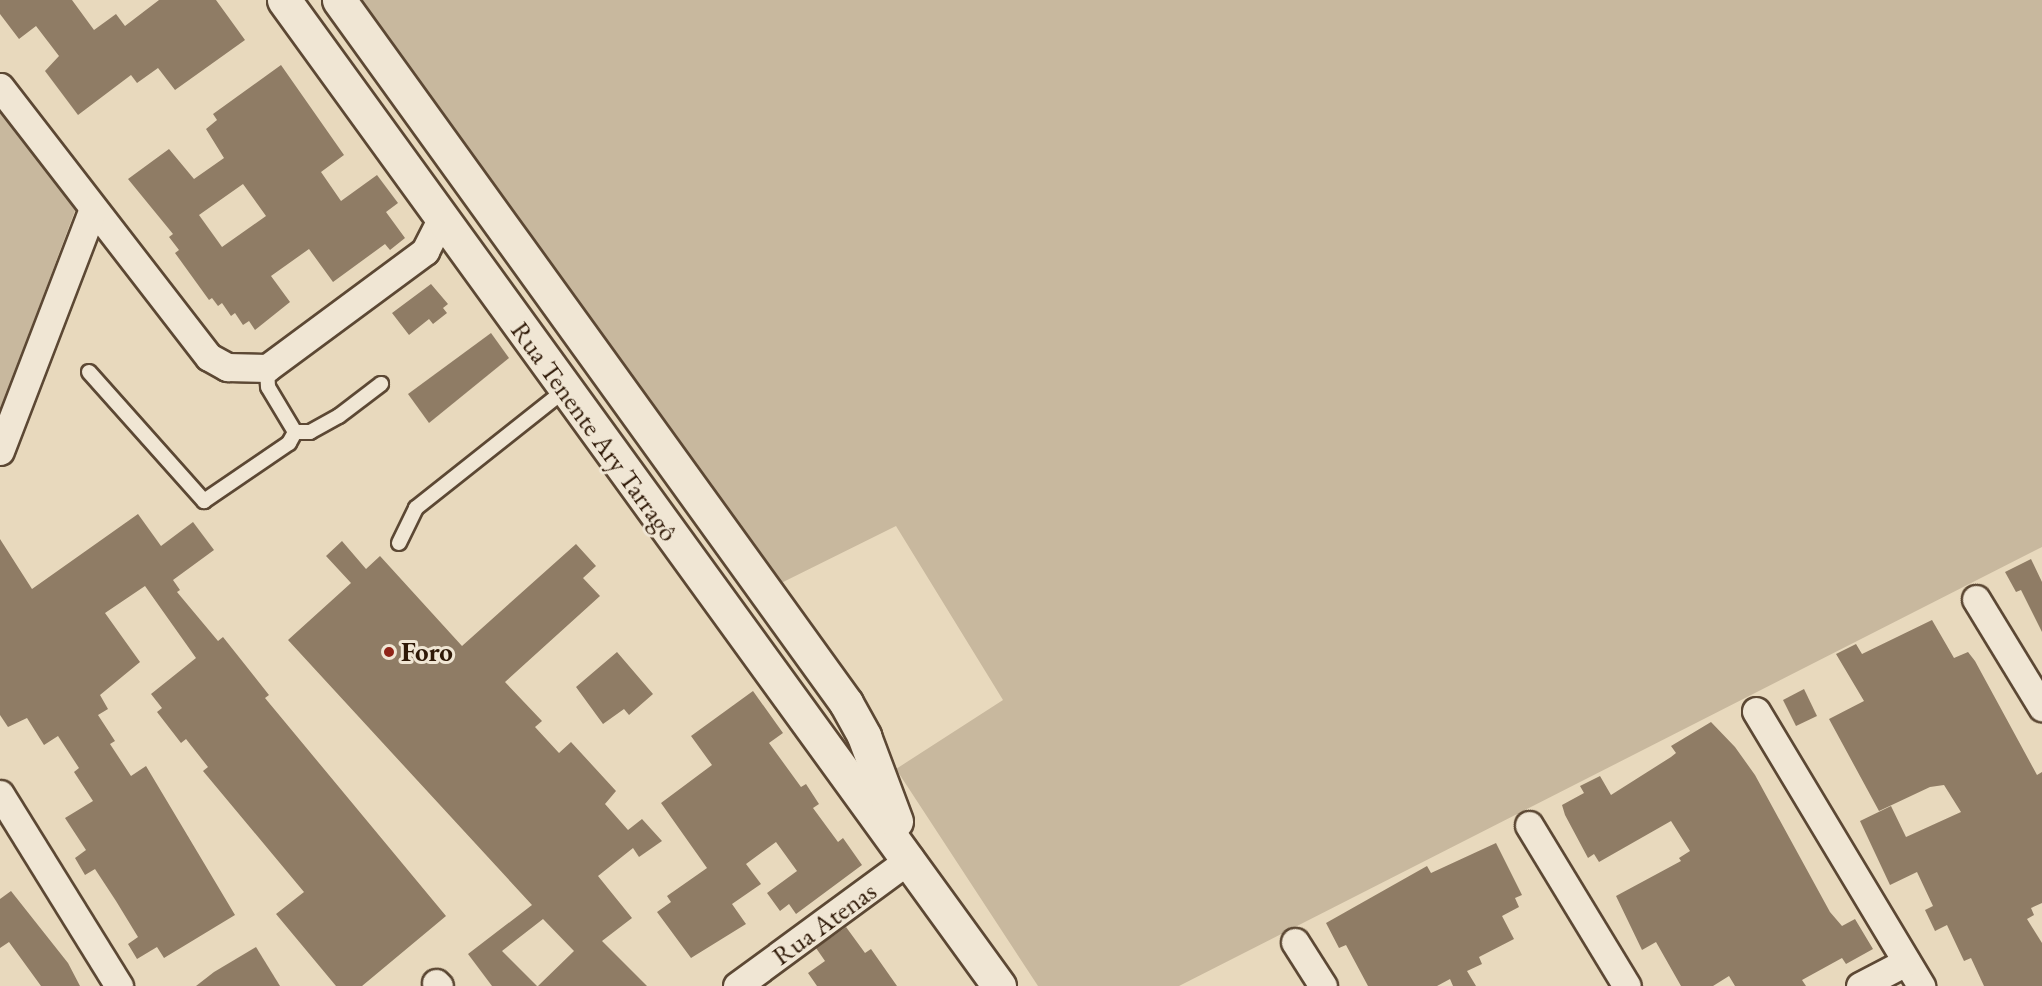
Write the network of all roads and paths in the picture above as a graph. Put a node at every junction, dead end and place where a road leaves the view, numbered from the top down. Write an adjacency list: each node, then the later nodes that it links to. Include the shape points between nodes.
1 (284, 0): 6 (main road, Rua Tenente Ary Tarragô)
2 (339, 0): 4 (main road, Rua Tenente Ary Tarragô)
3 (0, 87): 5 (street)
4 (477, 192): 6 (main road); 7 (main road, Rua Tenente Ary Tarragô)
5 (93, 209): 10 (street, via 208,357 227,368); 15 (street)
6 (441, 219): 8 (main road, Rua Tenente Ary Tarragô); 9 (street)
7 (497, 220): 8 (main road); 19 (main road, Rua Tenente Ary Tarragô)
8 (461, 247): 9 (street); 13 (main road, Rua Tenente Ary Tarragô)
9 (425, 251): 10 (street)
10 (267, 368): 14 (lane, via 268,387)
11 (89, 372): 14 (lane, via 204,501 290,443)
12 (381, 384): 14 (lane, via 310,432)
13 (565, 390): 16 (lane, via 416,508); 21 (main road, Rua Tenente Ary Tarragô)
14 (294, 432)
15 (0, 451)
16 (399, 543)
17 (1976, 599): 18 (street)
18 (2042, 707)
19 (850, 710): 21 (main road, via 845,728 836,735); 24 (main road, Rua Tenente Ary Tarragô, via 864,736)
20 (1756, 711): 26 (street)
21 (817, 732): 24 (main road, Rua Tenente Ary Tarragô)
22 (0, 794): 27 (street)
23 (1529, 825): 31 (street)
24 (910, 859): 28 (street, Rua Atenas); 29 (main road, Rua Tenente Ary Tarragô)
25 (1295, 942): 30 (street)
26 (1906, 962): 32 (street); 33 (street)
27 (119, 986)
28 (737, 986)
29 (999, 986)
30 (1323, 986)
31 (1627, 986)
32 (1860, 986)
33 (1921, 986)

